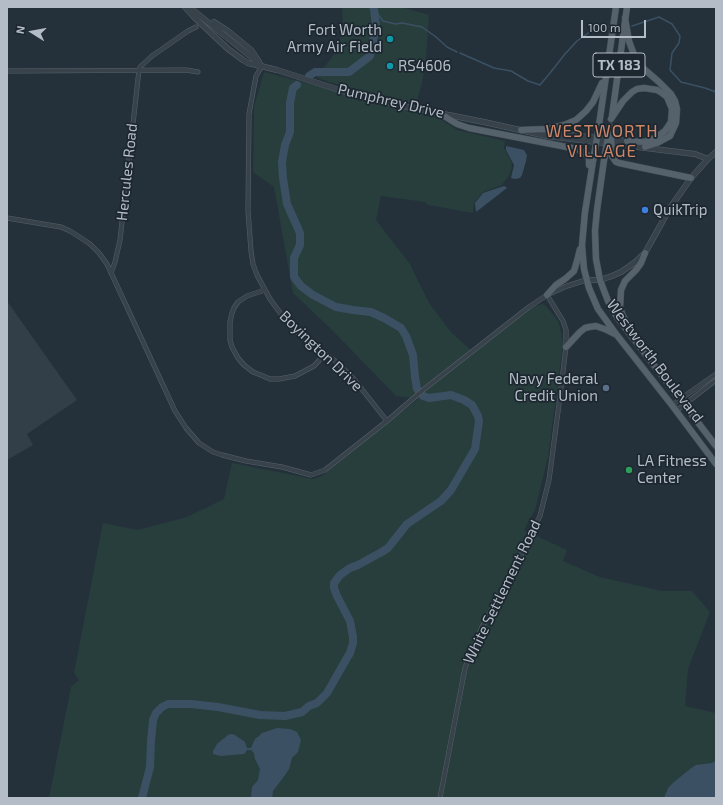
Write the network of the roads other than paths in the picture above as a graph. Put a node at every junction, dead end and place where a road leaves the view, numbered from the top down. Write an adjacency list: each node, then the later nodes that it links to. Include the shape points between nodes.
1 (185, 7): 7 (street, Pumphrey Drive, via 228,49 248,63)
2 (190, 7): 7 (street); 7 (street, via 214,22)
3 (616, 7): 9 (main road, Westworth Boulevard / TX 183)
4 (627, 7): 5 (main road, Westworth Boulevard / TX 183)
5 (625, 18): 13 (main road, Westworth Boulevard / TX 183); 17 (main road, via 629,41 637,60 671,94 678,110 670,136)
6 (196, 27): 8 (street, via 152,56)
7 (262, 66): 12 (street, Pumphrey Drive, via 361,97); 30 (street, Boyington Drive, via 256,76 249,114 248,211 253,264)
8 (138, 70): 10 (street); 11 (street); 27 (street, Hercules Road, via 120,240)
9 (606, 70): 15 (main road, via 593,102 576,120 547,129); 21 (main road, Westworth Boulevard / TX 183, bridge)
10 (7, 71)
11 (198, 72)
12 (441, 114): 15 (street, Pumphrey Drive); 21 (main road, via 457,124 470,128 583,152 589,159)
13 (611, 119): 14 (main road, Westworth Boulevard / TX 183); 16 (main road, via 623,101 637,89 657,90 667,98 672,109 671,122 665,131 644,142)
14 (610, 126): 20 (main road, bridge, via 612,156 616,162); 24 (main road, Westworth Boulevard / TX 183, bridge)
15 (521, 130): 16 (street); 17 (street, via 547,136)
16 (627, 141)
17 (645, 147): 19 (street, via 695,154)
18 (716, 152): 19 (street)
19 (708, 159): 20 (street)
20 (690, 178): 26 (street)
21 (588, 188): 23 (main road, Westworth Boulevard / TX 183)
22 (7, 218): 27 (street, via 61,227 70,231 99,253)
23 (584, 220): 24 (main road); 25 (main road, Westworth Boulevard / TX 183)
24 (595, 222): 29 (main road, Westworth Boulevard / TX 183, via 596,259)
25 (583, 234): 28 (main road, Westworth Boulevard / TX 183); 31 (main road, via 574,271)
26 (645, 253): 29 (street, via 621,272); 34 (main road, via 636,270 625,281 620,300 623,316 641,344)
27 (112, 273): 42 (street, via 175,410 195,438 213,452 312,475 325,470)
28 (586, 280): 29 (street); 31 (street); 32 (main road, Westworth Boulevard / TX 183, via 598,309)
29 (600, 280): 34 (main road, Westworth Boulevard / TX 183, via 617,318)
30 (265, 290): 35 (street, Boyington Drive, via 290,325); 35 (street, via 238,302 232,313 230,340 244,365 262,376 279,379 295,376 314,366)
31 (547, 295): 33 (street, White Settlement Road, via 563,321); 42 (street, via 423,390)
32 (616, 334): 33 (main road, via 596,326 585,328); 39 (main road, Westworth Boulevard / TX 183)
33 (566, 347): 45 (street, White Settlement Road, via 551,469 540,516 482,626 464,668)
34 (643, 352): 38 (main road, Westworth Boulevard / TX 183)
35 (325, 354): 42 (street, Boyington Drive, via 353,378)
36 (716, 374): 38 (street)
37 (716, 380): 40 (street)
38 (680, 400): 39 (street); 40 (main road, Westworth Boulevard / TX 183)
39 (672, 405): 41 (main road, Westworth Boulevard / TX 183)
40 (684, 405): 41 (street); 43 (main road, Westworth Boulevard / TX 183)
41 (676, 411): 44 (main road, Westworth Boulevard / TX 183)
42 (387, 421)
43 (716, 446)
44 (715, 463)
45 (440, 798)

